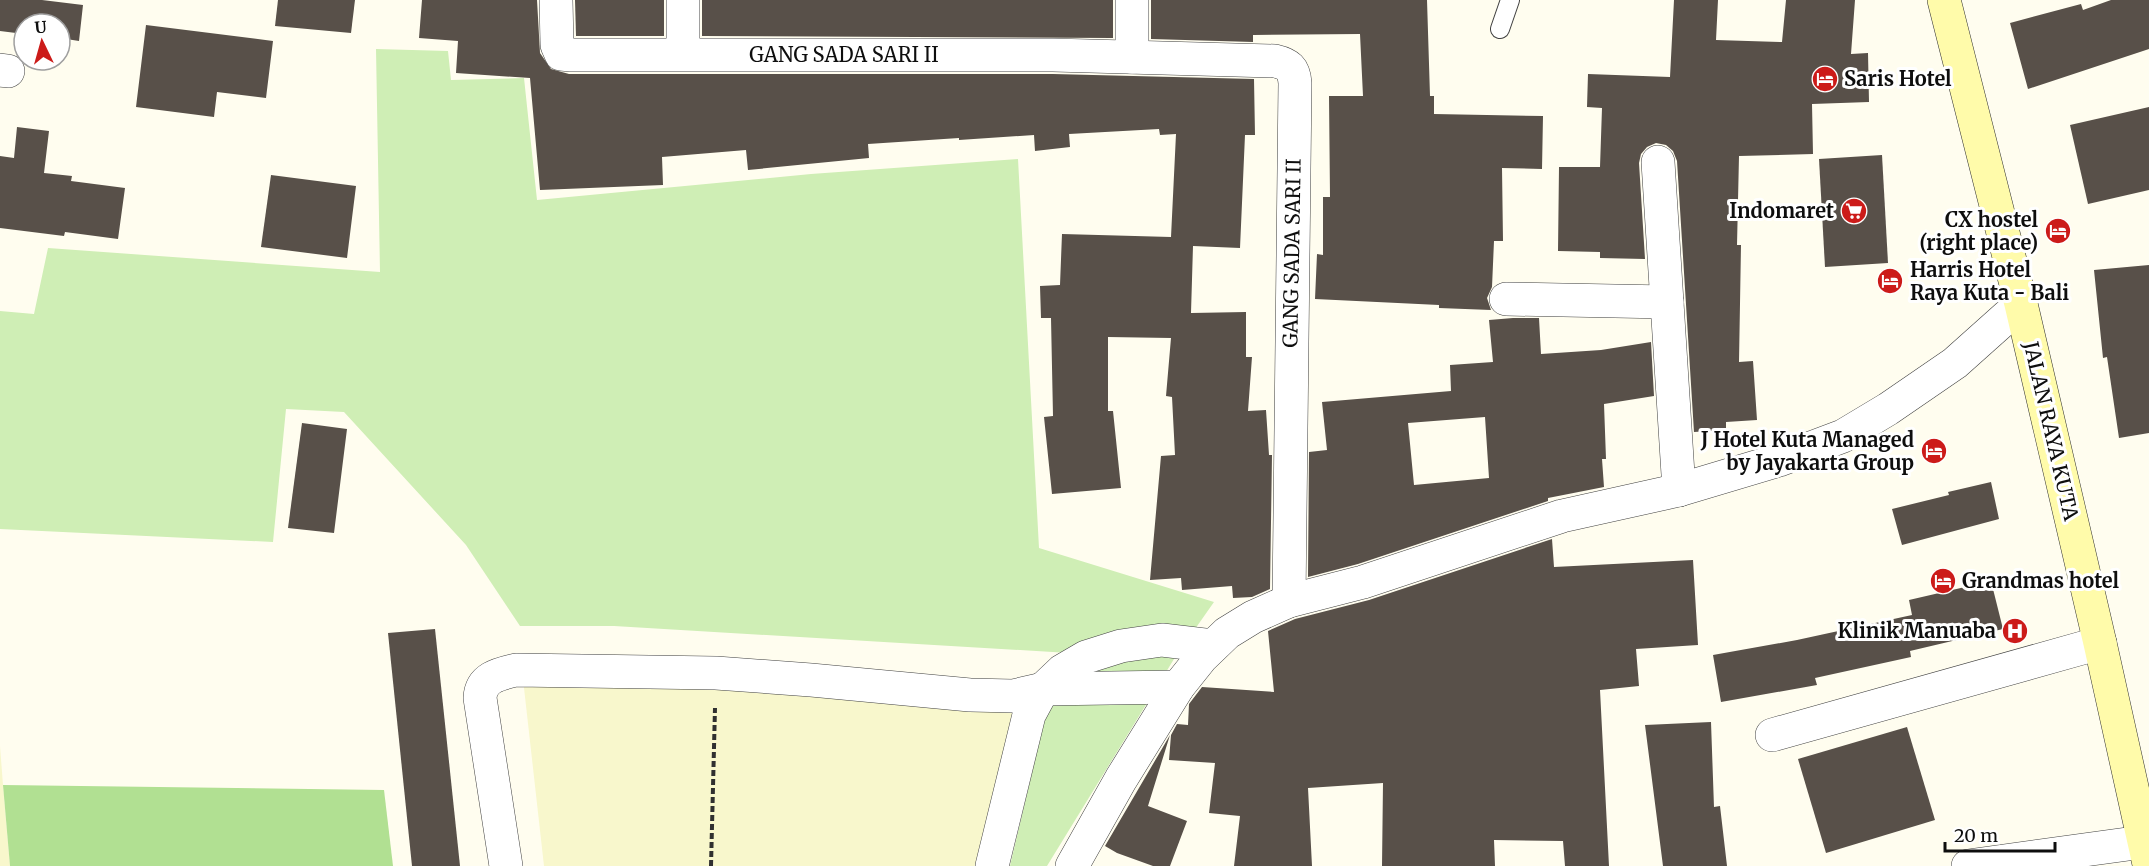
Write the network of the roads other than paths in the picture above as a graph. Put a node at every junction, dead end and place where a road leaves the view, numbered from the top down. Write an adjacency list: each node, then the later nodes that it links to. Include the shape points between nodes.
1 (556, 0): 7 (street, GANG SADA SARI II, via 556,35 561,54)
2 (683, 0): 7 (street)
3 (1132, 0): 8 (street)
4 (1510, 0): 6 (lane)
5 (1944, 0): 12 (main road, JALAN RAYA KUTA)
6 (1500, 29)
7 (683, 54): 8 (street, GANG SADA SARI II)
8 (1132, 57): 14 (street, GANG SADA SARI II, via 1275,61 1287,64 1294,73)
9 (1658, 162): 11 (street)
10 (1506, 298): 11 (street)
11 (1667, 302): 13 (street)
12 (2021, 304): 13 (street, via 1955,363 1843,436); 15 (main road, JALAN RAYA KUTA)
13 (1680, 490): 14 (street, via 1562,516 1363,582)
14 (1289, 601): 16 (street, via 1253,617)
15 (2100, 643): 19 (street); 20 (main road, JALAN RAYA KUTA)
16 (1214, 646): 17 (street); 18 (street, via 1162,640 1121,646 1086,657 1062,671)
17 (1178, 687): 18 (street); 23 (street)
18 (1043, 689): 21 (street, via 1013,696 970,695 716,673 503,673 484,683 480,698); 22 (street, via 1029,715)
19 (1772, 735)
20 (2147, 849): 24 (street)
21 (506, 866)
22 (992, 866)
23 (1072, 866)
24 (1968, 866)

